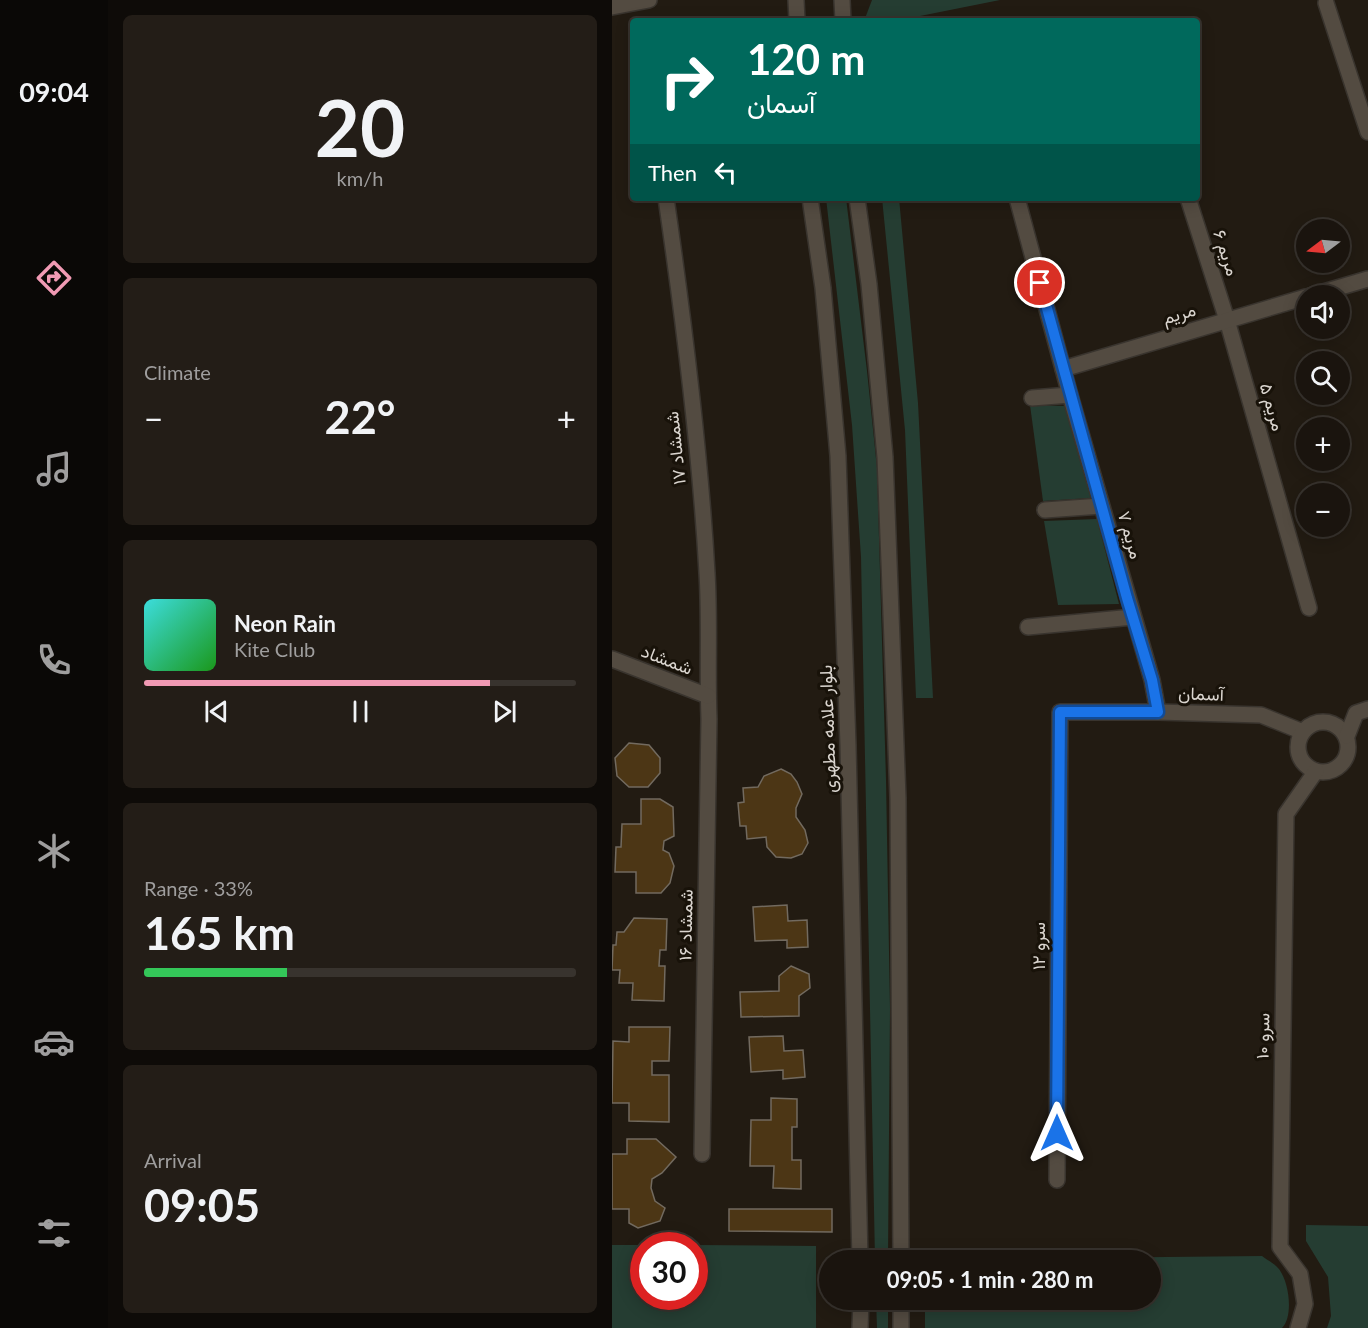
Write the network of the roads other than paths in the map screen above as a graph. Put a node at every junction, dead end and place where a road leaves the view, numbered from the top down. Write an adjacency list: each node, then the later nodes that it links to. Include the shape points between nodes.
1 (649, 0): 5 (street)
2 (796, 0): 6 (street)
3 (842, 0): 7 (street)
4 (1326, 3): 8 (street)
5 (612, 7)
6 (797, 18)
7 (843, 18)
8 (1368, 132)
9 (666, 201): 27 (street, شمشاد ۱۷, via 681,296 707,575)
10 (810, 201): 36 (street, بلوار علامه مطهری, via 823,288 838,456)
11 (857, 201): 37 (street, via 885,457 898,798)
12 (1018, 201): 18 (street, مریم ۷)
13 (1189, 201): 17 (street, مریم ۶)
14 (1368, 279): 15 (street, مریم)
15 (1347, 285)
16 (1296, 300): 17 (street, مریم)
17 (1227, 320): 18 (street, مریم); 23 (street, مریم ۵)
18 (1063, 369): 19 (street, مریم ۷)
19 (1070, 395): 20 (street); 21 (street, مریم ۷)
20 (1032, 398)
21 (1101, 506): 22 (street); 24 (street, مریم ۷)
22 (1045, 510)
23 (1309, 608)
24 (1133, 617): 25 (street); 30 (street, مریم ۷)
25 (1028, 627)
26 (612, 659): 27 (street, شمشاد)
27 (708, 696): 34 (street, شمشاد ۱۶)
28 (1368, 709): 32 (street, via 1356,713)
29 (1060, 712): 30 (street, آسمان); 35 (street, سرو ۱۲)
30 (1158, 712): 31 (street, آسمان, via 1261,715)
31 (1303, 732): 32 (street, via 1309,725 1326,721); 33 (street, via 1299,754)
32 (1347, 736): 33 (street, via 1348,753 1340,767)
33 (1316, 771): 42 (street, سرو ۱۰, via 1286,814 1280,1247 1300,1275 1305,1304)
34 (702, 1154)
35 (1057, 1180)
36 (860, 1250)
37 (901, 1250)
38 (861, 1310): 40 (street)
39 (901, 1310): 41 (street)
40 (861, 1328)
41 (901, 1328)
42 (1298, 1328)

